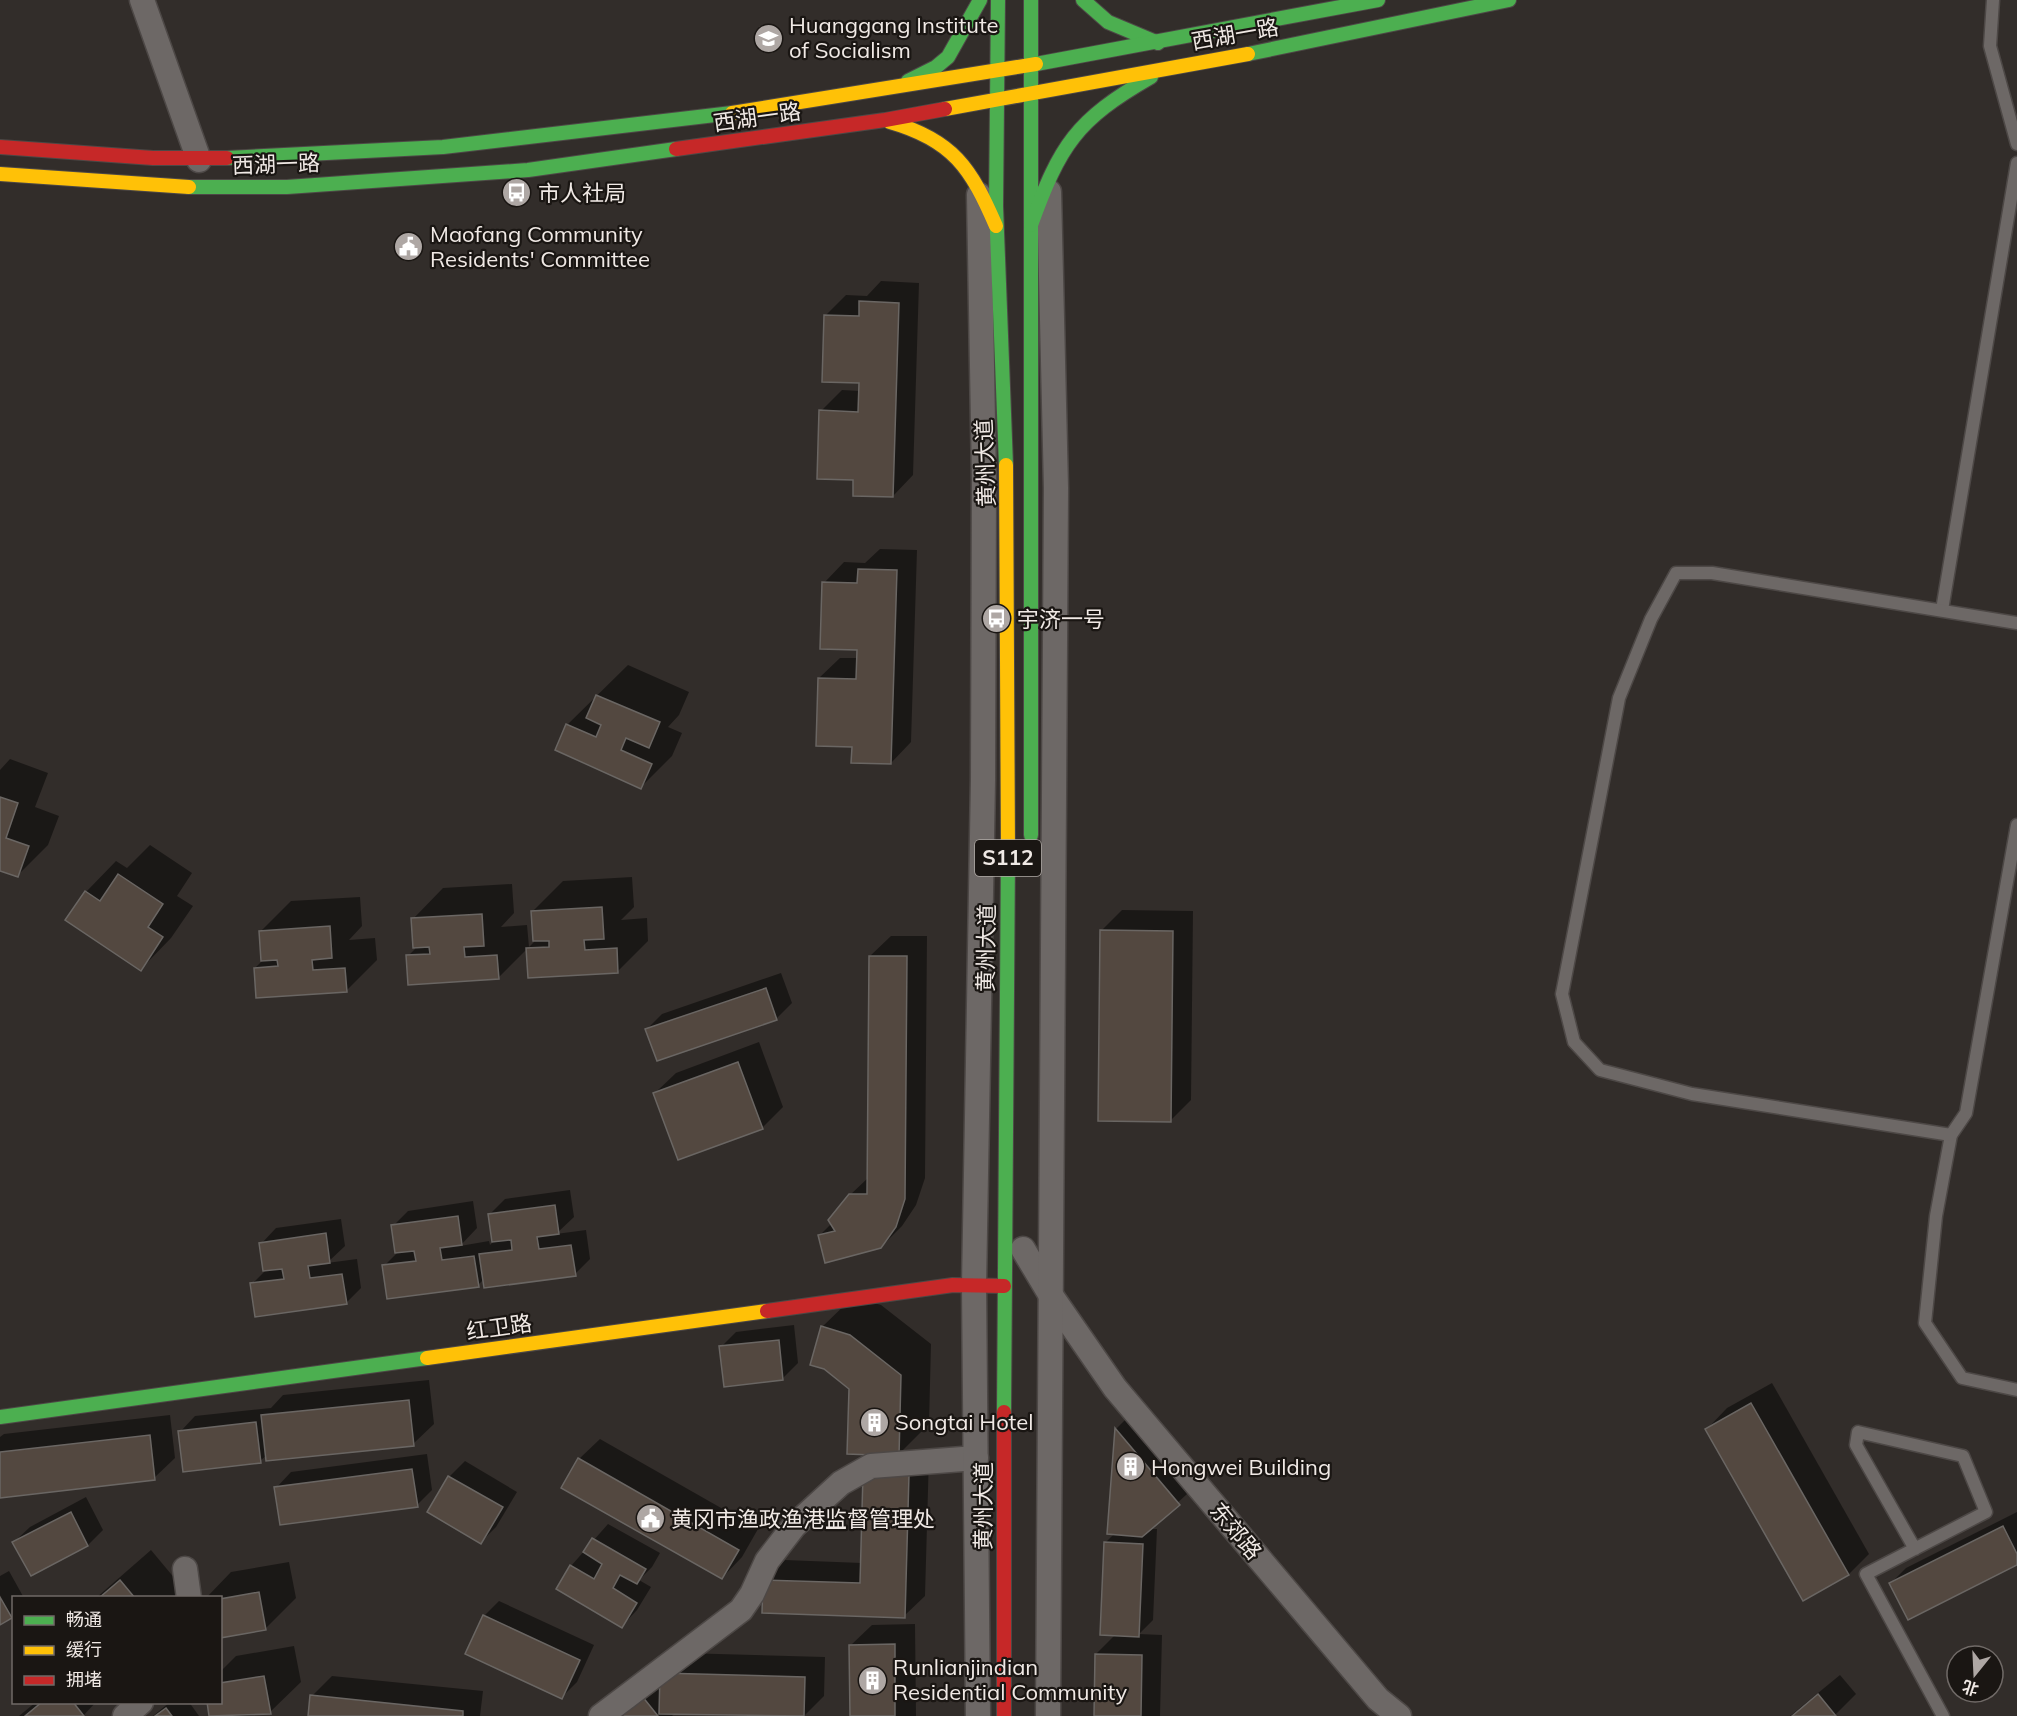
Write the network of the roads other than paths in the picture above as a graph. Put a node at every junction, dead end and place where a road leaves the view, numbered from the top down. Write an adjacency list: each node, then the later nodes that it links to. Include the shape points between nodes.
1 (142, 0): 21 (street)
2 (961, 0): 10 (street)
3 (980, 0): 10 (main road)
4 (998, 0): 14 (main road, 黄州大道 / S112)
5 (1031, 0): 12 (main road, 黄州大道 / S112)
6 (1083, 0): 11 (main road, via 1095,14 1125,32)
7 (1378, 0): 11 (main road, 西湖一路)
8 (1509, 0): 13 (main road, 西湖一路)
9 (1993, 0): 19 (lane, via 1990,46)
10 (959, 39): 15 (main road, via 936,67)
11 (1158, 43): 12 (main road, 西湖一路)
12 (1031, 66): 14 (main road, 西湖一路); 16 (main road, 黄州大道 / S112)
13 (1171, 66): 16 (main road, 西湖一路); 24 (main road, via 1125,91 1083,124)
14 (997, 72): 15 (main road, 西湖一路); 17 (main road, 黄州大道 / S112)
15 (885, 92): 21 (main road, 西湖一路, via 412,152)
16 (1029, 93): 17 (main road, 西湖一路); 26 (main road, 黄州大道 / S112)
17 (996, 99): 18 (main road, 西湖一路); 27 (main road, 黄州大道 / S112)
18 (885, 120): 23 (main road, 西湖一路, via 528,170 287,187 187,187); 25 (main road, via 916,128 938,140 964,162)
19 (2017, 144)
20 (0, 147): 21 (main road, 西湖一路)
21 (199, 160)
22 (2017, 163): 28 (lane)
23 (0, 174)
24 (1048, 179): 26 (main road); 37 (street, via 1056,489)
25 (979, 184): 27 (main road); 35 (street, via 983,768)
26 (1030, 226): 31 (main road, 黄州大道 / S112)
27 (997, 229): 36 (main road, 黄州大道 / S112, via 1007,482 1009,783)
28 (1942, 610): 29 (lane); 32 (lane, via 1712,573 1676,573 1651,619 1619,698 1562,994 1574,1042 1600,1070 1692,1094)
29 (2017, 623)
30 (2017, 825): 32 (lane, via 1966,1113)
31 (1031, 848)
32 (1951, 1135): 38 (lane, via 1936,1216 1925,1323 1962,1378)
33 (1023, 1243): 34 (main road); 37 (street, 东郊路)
34 (1023, 1280)
35 (974, 1286): 36 (main road, 红卫路); 39 (main road, 红卫路, via 953,1285); 40 (street)
36 (1004, 1287): 48 (main road, 黄州大道 / S112)
37 (1050, 1294): 49 (street); 50 (street, 东郊路, via 1115,1388 1378,1699)
38 (2017, 1390)
39 (0, 1417)
40 (976, 1458): 46 (street, via 871,1466 841,1483 794,1526 767,1561 741,1610); 47 (street)
41 (1915, 1549): 41 (lane, via 1856,1445 1858,1432 1964,1456 1986,1512); 51 (lane, via 1866,1574)
42 (185, 1569): 43 (street)
43 (189, 1596)
44 (139, 1704): 45 (street)
45 (125, 1716)
46 (601, 1716)
47 (978, 1716)
48 (1004, 1716)
49 (1048, 1716)
50 (1399, 1716)
51 (1943, 1716)

